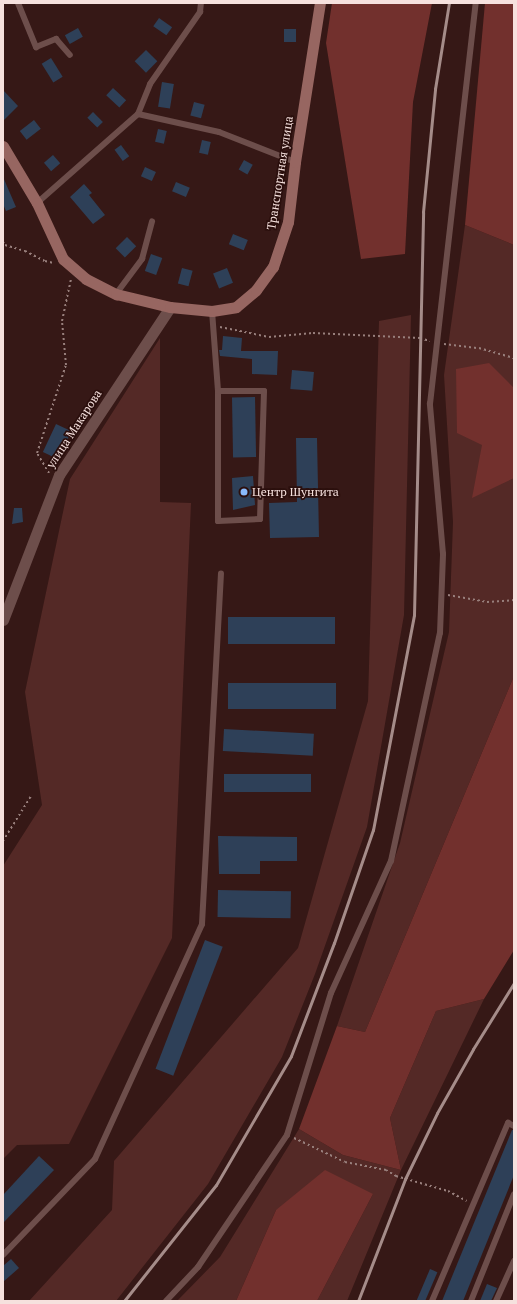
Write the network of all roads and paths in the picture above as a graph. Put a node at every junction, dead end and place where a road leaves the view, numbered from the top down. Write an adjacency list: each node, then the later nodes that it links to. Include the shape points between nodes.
1 (18, 3): 5 (lane, via 36,47 56,39)
2 (201, 3): 6 (lane, via 200,12 150,84)
3 (320, 3): 8 (main road, Транспортная улица)
4 (476, 3): 17 (lane)
5 (70, 55)
6 (138, 114): 8 (lane, via 219,132); 9 (lane)
7 (3, 146): 9 (main road, Транспортная улица)
8 (295, 162): 15 (main road, Транспортная улица, via 288,222 273,267 256,290 236,307)
9 (37, 203): 12 (main road, Транспортная улица, via 63,259)
10 (152, 221): 13 (lane, via 142,259)
11 (3, 242): 12 (path, via 45,261)
12 (74, 268): 13 (main road, Транспортная улица, via 86,279); 20 (path, via 62,321 66,365 37,453)
13 (116, 294): 14 (main road, Транспортная улица)
14 (170, 308): 15 (main road, Транспортная улица); 20 (street, улица Макарова)
15 (212, 311): 16 (lane)
16 (213, 326): 17 (path, via 269,337 313,333 420,338); 19 (lane)
17 (436, 343): 18 (path, via 479,348); 22 (lane, via 430,404 443,554)
18 (514, 358)
19 (218, 390): 19 (lane, via 218,521 260,519 264,391)
20 (55, 482): 24 (street, улица Макарова)
21 (221, 574): 31 (lane, via 202,924 95,1159)
22 (441, 594): 23 (path, via 487,602); 28 (lane, via 440,632 391,861 332,993)
23 (514, 600)
24 (3, 620)
25 (31, 796): 26 (path)
26 (3, 840)
27 (514, 1126): 30 (lane, via 508,1123)
28 (287, 1135): 30 (path, via 345,1162 386,1170 396,1176 448,1191); 33 (lane, via 198,1267)
29 (514, 1194): 35 (lane)
30 (474, 1205): 34 (lane)
31 (3, 1256)
32 (514, 1260): 36 (lane)
33 (166, 1301)
34 (432, 1301)
35 (472, 1301)
36 (496, 1301)

